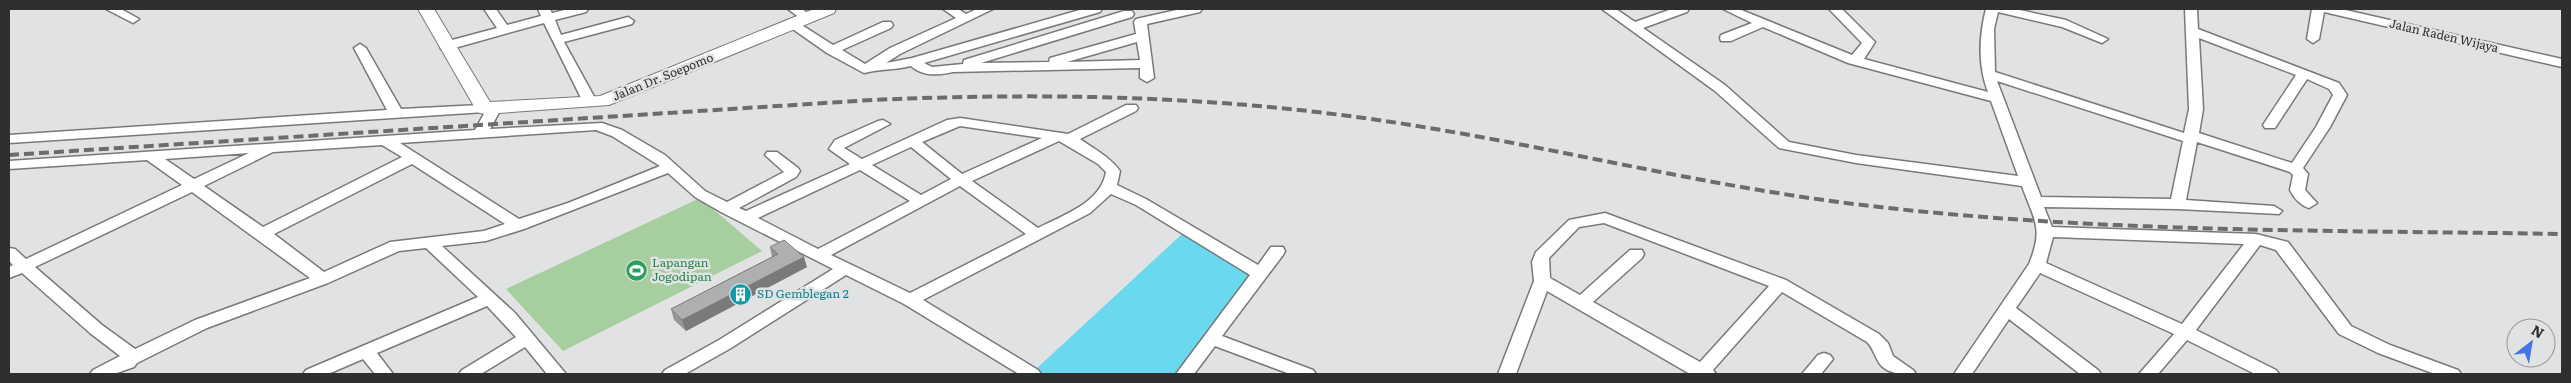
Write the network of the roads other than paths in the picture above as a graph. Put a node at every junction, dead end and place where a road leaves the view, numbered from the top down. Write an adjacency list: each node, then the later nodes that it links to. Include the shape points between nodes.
1 (112, 9): 23 (street)
2 (426, 9): 36 (street)
3 (490, 9): 29 (street)
4 (582, 9): 20 (street)
5 (828, 9): 21 (street, Jalan Dr. Soepomo)
6 (949, 9): 22 (street)
7 (987, 9): 22 (street)
8 (1096, 9): 40 (street)
9 (1196, 9): 25 (street)
10 (1608, 9): 28 (street)
11 (1683, 9): 28 (street)
12 (1729, 9): 26 (street)
13 (1835, 9): 39 (street, via 1869,42 1862,54)
14 (1992, 9): 46 (street, via 1988,29)
15 (2000, 9): 33 (street, via 2066,24)
16 (2191, 9): 30 (street)
17 (2318, 9): 34 (street)
18 (2326, 9): 41 (street, Jalan Raden Wijaya)
19 (1126, 11): 25 (street); 44 (street)
20 (546, 14): 29 (street); 35 (street)
21 (798, 17): 38 (street); 48 (street, Jalan Dr. Soepomo, via 626,93)
22 (965, 18): 42 (street, via 895,51)
23 (133, 19)
24 (628, 21): 35 (street)
25 (1140, 22): 31 (street)
26 (1763, 23): 32 (street); 39 (street)
27 (887, 25): 38 (street)
28 (1635, 27): 69 (street, via 1720,88 1784,146)
29 (504, 30): 36 (street)
30 (2192, 31): 45 (street); 56 (street, via 2196,109)
31 (1142, 36): 43 (street); 43 (street, via 1147,71)
32 (1726, 38)
33 (2102, 39)
34 (2313, 39)
35 (557, 40): 48 (street)
36 (446, 46): 49 (street)
37 (360, 48): 51 (street)
38 (832, 50): 42 (street, via 864,69)
39 (1853, 60): 47 (street)
40 (914, 62): 42 (street, via 890,67); 44 (street, via 928,71)
41 (2562, 63)
42 (874, 65)
43 (1034, 67): 44 (street)
44 (952, 68)
45 (2304, 73): 53 (street); 67 (street, via 2334,86 2340,94)
46 (1988, 74): 47 (street); 56 (street)
47 (1996, 98): 69 (street)
48 (590, 102): 49 (street, Jalan Dr. Soepomo)
49 (489, 108): 51 (street); 54 (street)
50 (1131, 108): 55 (street)
51 (397, 115): 57 (street)
52 (883, 124): 65 (street, via 836,146)
53 (2270, 125)
54 (480, 134): 58 (street); 66 (street, via 597,126 617,133 660,158)
55 (1064, 137): 59 (street, via 960,122); 68 (street); 71 (street, via 1103,161 1113,171)
56 (2190, 137): 67 (street); 75 (street)
57 (9, 139)
58 (386, 140): 60 (street); 63 (street)
59 (913, 142): 65 (street); 68 (street)
60 (274, 147): 62 (street); 70 (street)
61 (772, 154): 76 (street, via 793,171 791,174)
62 (151, 156): 64 (street); 70 (street)
63 (412, 158): 79 (street); 81 (street)
64 (9, 165)
65 (863, 165): 72 (street); 78 (street)
66 (669, 167): 76 (street, via 693,189); 79 (street)
67 (2295, 169): 74 (street, via 2301,174 2297,188)
68 (961, 180): 72 (street); 82 (street)
69 (2027, 182): 73 (street)
70 (194, 185): 81 (street); 90 (street)
71 (1109, 187): 82 (street, via 1085,210); 93 (street, via 1141,202)
72 (921, 201): 88 (street)
73 (2035, 202): 75 (street); 80 (street)
74 (2309, 203)
75 (2178, 204): 77 (street)
76 (726, 209): 78 (street)
77 (2274, 211)
78 (746, 217): 88 (street)
79 (519, 226): 84 (street, via 469,239)
80 (2046, 232): 83 (street); 89 (street)
81 (262, 234): 94 (street)
82 (1037, 234): 98 (street)
83 (2256, 239): 101 (street); 126 (street, via 2282,246 2345,330 2359,339)
84 (429, 242): 94 (street, via 396,246); 97 (street)
85 (1277, 251): 93 (street)
86 (9, 253): 90 (street)
87 (1636, 254): 99 (street)
88 (818, 255): 91 (street)
89 (2037, 265): 100 (street); 101 (street)
90 (24, 266): 92 (street); 105 (street)
91 (844, 268): 98 (street); 115 (street, via 725,344)
92 (9, 273)
93 (1260, 274): 103 (street)
94 (322, 279): 105 (street, via 201,324)
95 (1542, 281): 96 (street, via 1542,256 1574,223 1606,218); 99 (street); 119 (street)
96 (1780, 284): 108 (street); 121 (street, via 1873,338 1882,347 1885,359)
97 (490, 299): 102 (street); 104 (street)
98 (910, 300): 116 (street)
99 (1581, 304): 108 (street)
100 (2006, 309): 122 (street); 123 (street)
101 (2185, 332): 124 (street); 125 (street)
102 (525, 339): 113 (street); 114 (street)
103 (1212, 339): 117 (street); 118 (street)
104 (367, 352): 107 (street); 112 (street)
105 (132, 356): 109 (street); 110 (street)
106 (1824, 359): 120 (street)
107 (336, 370): 111 (street)
108 (1702, 373)
109 (99, 374)
110 (120, 374)
111 (312, 374)
112 (384, 374)
113 (468, 374)
114 (556, 374)
115 (671, 374)
116 (1032, 374)
117 (1185, 374)
118 (1307, 374)
119 (1507, 374)
120 (1811, 374)
121 (1907, 374)
122 (1962, 374)
123 (2092, 374)
124 (2148, 374)
125 (2270, 374)
126 (2452, 374)

